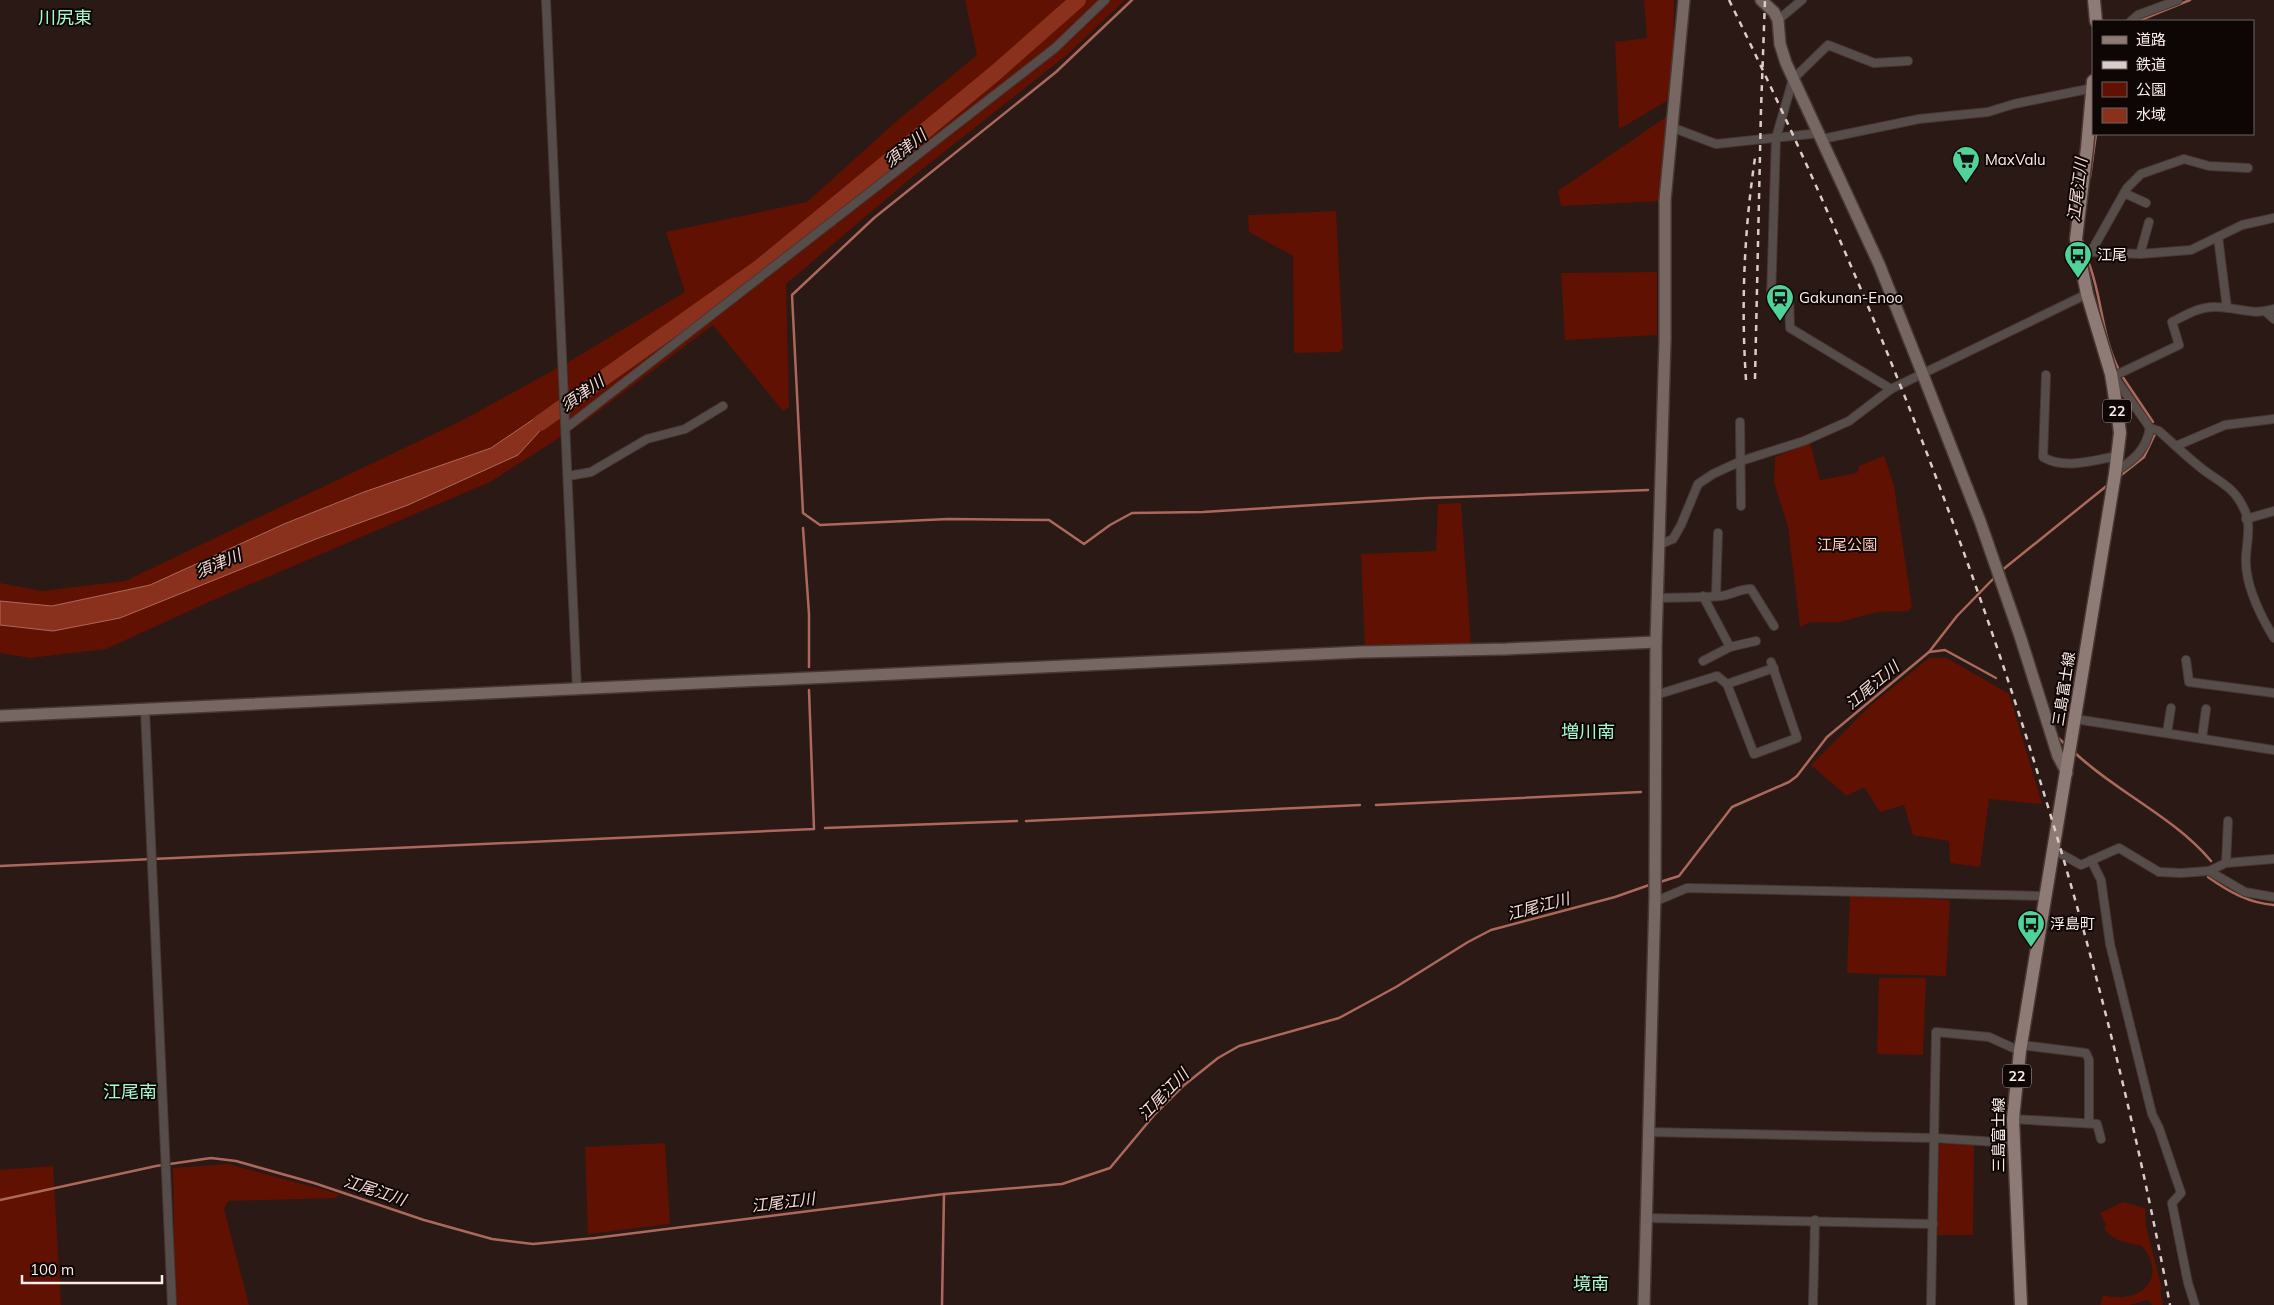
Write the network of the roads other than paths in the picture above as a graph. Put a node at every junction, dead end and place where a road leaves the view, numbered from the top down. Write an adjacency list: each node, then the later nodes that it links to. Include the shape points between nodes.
1 (546, 0): 37 (street)
2 (1105, 0): 37 (street, via 1055,48)
3 (1684, 0): 14 (street)
4 (1761, 0): 8 (street)
5 (1802, 0): 8 (street)
6 (2094, 0): 9 (main road)
7 (2178, 0): 10 (street)
8 (1778, 20): 12 (street, via 1780,44)
9 (2096, 20)
10 (2132, 20)
11 (1908, 62): 12 (street, via 1874,63 1828,45)
12 (1793, 78): 15 (street); 16 (street)
13 (2092, 85): 15 (street, via 1988,112); 25 (main road, 三島富士線 / 22, via 2088,148 2076,239)
14 (1671, 127): 16 (street, via 1716,144); 48 (street, via 1665,200)
15 (1821, 136): 16 (street); 30 (street, via 1879,264)
16 (1776, 138): 33 (street, via 1770,298 1789,298 1790,328)
17 (2248, 168): 18 (street, via 2209,166 2184,159 2141,174)
18 (2124, 193): 19 (street); 23 (street)
19 (2146, 203)
20 (2274, 218): 22 (street, via 2242,225)
21 (2149, 222): 24 (street)
22 (2218, 237): 24 (street, via 2191,250); 27 (street)
23 (2091, 252): 24 (street); 25 (street)
24 (2140, 254)
25 (2079, 260): 26 (main road, 三島富士線 / 22)
26 (2087, 294): 30 (street); 32 (main road, 三島富士線 / 22)
27 (2227, 308): 28 (street, via 2244,312); 32 (street, via 2195,310 2172,322 2179,345)
28 (2270, 310): 29 (street)
29 (2274, 319)
30 (1923, 375): 33 (street); 71 (street, via 1980,521 2058,756)
31 (2046, 375): 40 (street, via 2043,457 2053,463)
32 (2113, 375): 38 (street); 40 (main road, 三島富士線 / 22, via 2118,417)
33 (1891, 389): 41 (street, via 1849,421 1804,441)
34 (723, 406): 43 (street, via 685,429 647,438 591,472)
35 (2274, 419): 39 (street, via 2225,425)
36 (1740, 422): 41 (street)
37 (566, 428): 43 (street)
38 (2150, 428): 39 (street, via 2159,431); 42 (street, via 2142,452)
39 (2176, 446): 46 (street, via 2223,481 2246,512)
40 (2117, 456): 42 (main road, 三島富士線 / 22)
41 (1741, 461): 44 (street); 48 (street, via 1698,484 1673,539)
42 (2116, 471): 67 (main road, 三島富士線 / 22)
43 (568, 476): 60 (street)
44 (1741, 506)
45 (2274, 511): 46 (street)
46 (2246, 519): 53 (street, via 2250,584 2259,611)
47 (1718, 533): 50 (street)
48 (1661, 544): 51 (street)
49 (1703, 596): 50 (street); 51 (street); 56 (street)
50 (1716, 596): 52 (street, via 1751,589)
51 (1658, 598): 55 (street)
52 (1774, 626)
53 (2274, 638)
54 (1756, 641): 56 (street)
55 (1656, 642): 60 (street, via 1361,652); 62 (street)
56 (1730, 647): 58 (street)
57 (2186, 660): 61 (street, via 2188,682)
58 (1703, 661)
59 (1727, 684): 59 (street, via 1773,666 1797,738 1754,754); 62 (street, via 1717,676)
60 (577, 690): 65 (street)
61 (2274, 693)
62 (1656, 695): 80 (street)
63 (2171, 708): 68 (street)
64 (2206, 709): 69 (street)
65 (146, 710): 66 (street); 91 (street)
66 (0, 716)
67 (2075, 719): 68 (street); 71 (main road, 三島富士線 / 22)
68 (2167, 733): 69 (street)
69 (2202, 738): 70 (street)
70 (2274, 750)
71 (2067, 773): 73 (main road, 三島富士線 / 22)
72 (2228, 821): 76 (street)
73 (2054, 850): 75 (street, via 2081,864); 78 (main road, 三島富士線 / 22)
74 (2274, 859): 76 (street)
75 (2091, 860): 77 (street, via 2118,848 2159,872); 96 (street, via 2101,880 2110,944 2152,1114 2181,1193 2172,1203)
76 (2226, 863): 77 (street)
77 (2209, 871): 79 (street, via 2245,892)
78 (2045, 896): 80 (street, via 1687,888); 81 (main road, 三島富士線 / 22)
79 (2274, 897)
80 (1655, 899): 84 (street)
81 (2020, 1048): 82 (main road, 三島富士線 / 22); 83 (street, via 2086,1053 2089,1060); 85 (street, via 1989,1037 1936,1032)
82 (2013, 1119): 83 (street); 87 (main road, 三島富士線 / 22)
83 (2089, 1123): 86 (street, via 2097,1124)
84 (1647, 1132): 85 (street); 88 (street)
85 (1934, 1138): 87 (street); 90 (street)
86 (2100, 1139)
87 (2013, 1143): 95 (main road, 三島富士線 / 22)
88 (1646, 1218): 89 (street); 92 (street)
89 (1815, 1220): 90 (street); 93 (street)
90 (1933, 1224): 94 (street)
91 (172, 1305)
92 (1644, 1305)
93 (1813, 1305)
94 (1931, 1305)
95 (2021, 1305)
96 (2195, 1305)

